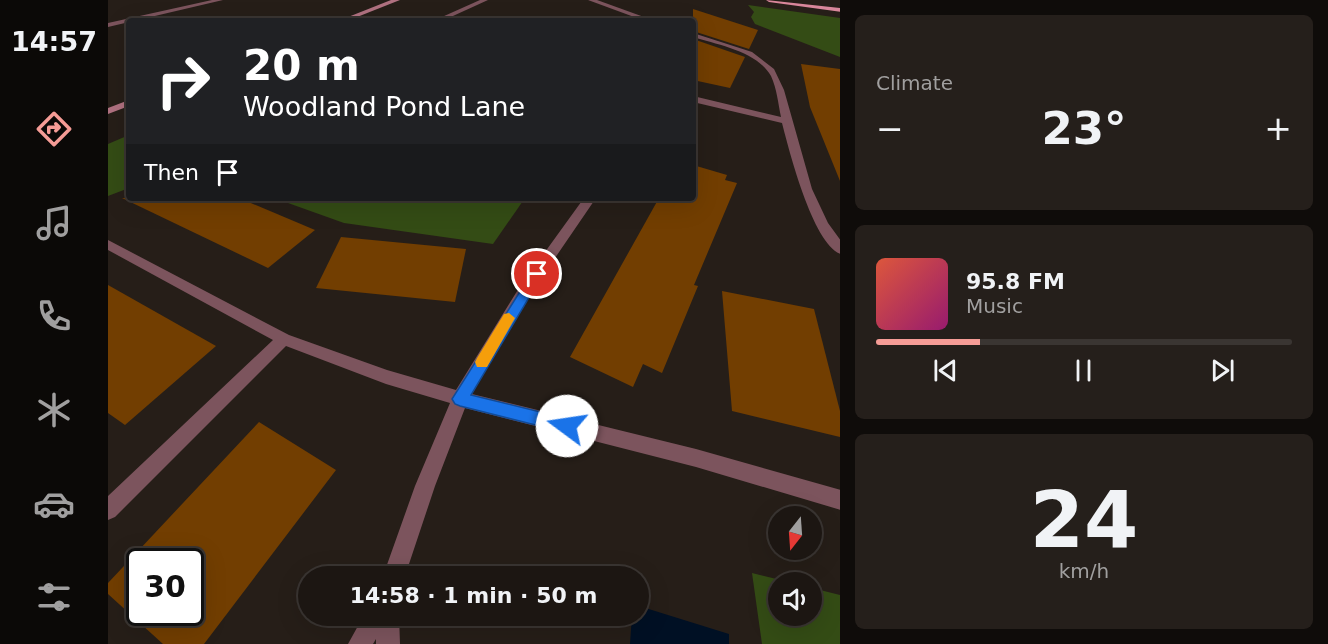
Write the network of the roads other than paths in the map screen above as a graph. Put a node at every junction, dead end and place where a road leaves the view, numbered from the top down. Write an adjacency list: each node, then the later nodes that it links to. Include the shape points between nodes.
1 (220, 0): 9 (street)
2 (397, 0): 10 (main road)
3 (484, 0): 11 (street)
4 (591, 0): 12 (street)
5 (769, 0): 8 (main road)
6 (828, 0): 7 (main road)
7 (840, 2)
8 (840, 10)
9 (139, 18)
10 (348, 18)
11 (443, 18)
12 (643, 18)
13 (126, 21): 14 (street)
14 (108, 25)
15 (696, 36): 19 (street, via 765,64 776,78)
16 (696, 100): 19 (street)
17 (124, 104): 18 (main road)
18 (108, 110)
19 (786, 121): 22 (street, via 815,212)
20 (588, 201): 24 (street, via 524,292)
21 (108, 244): 23 (street)
22 (840, 250)
23 (284, 339): 24 (street, via 386,377); 26 (street)
24 (460, 399): 25 (street, via 696,458); 27 (street)
25 (840, 500)
26 (108, 510)
27 (397, 566)
28 (371, 626): 30 (street)
29 (387, 626): 31 (street)
30 (360, 644)
31 (388, 644)

